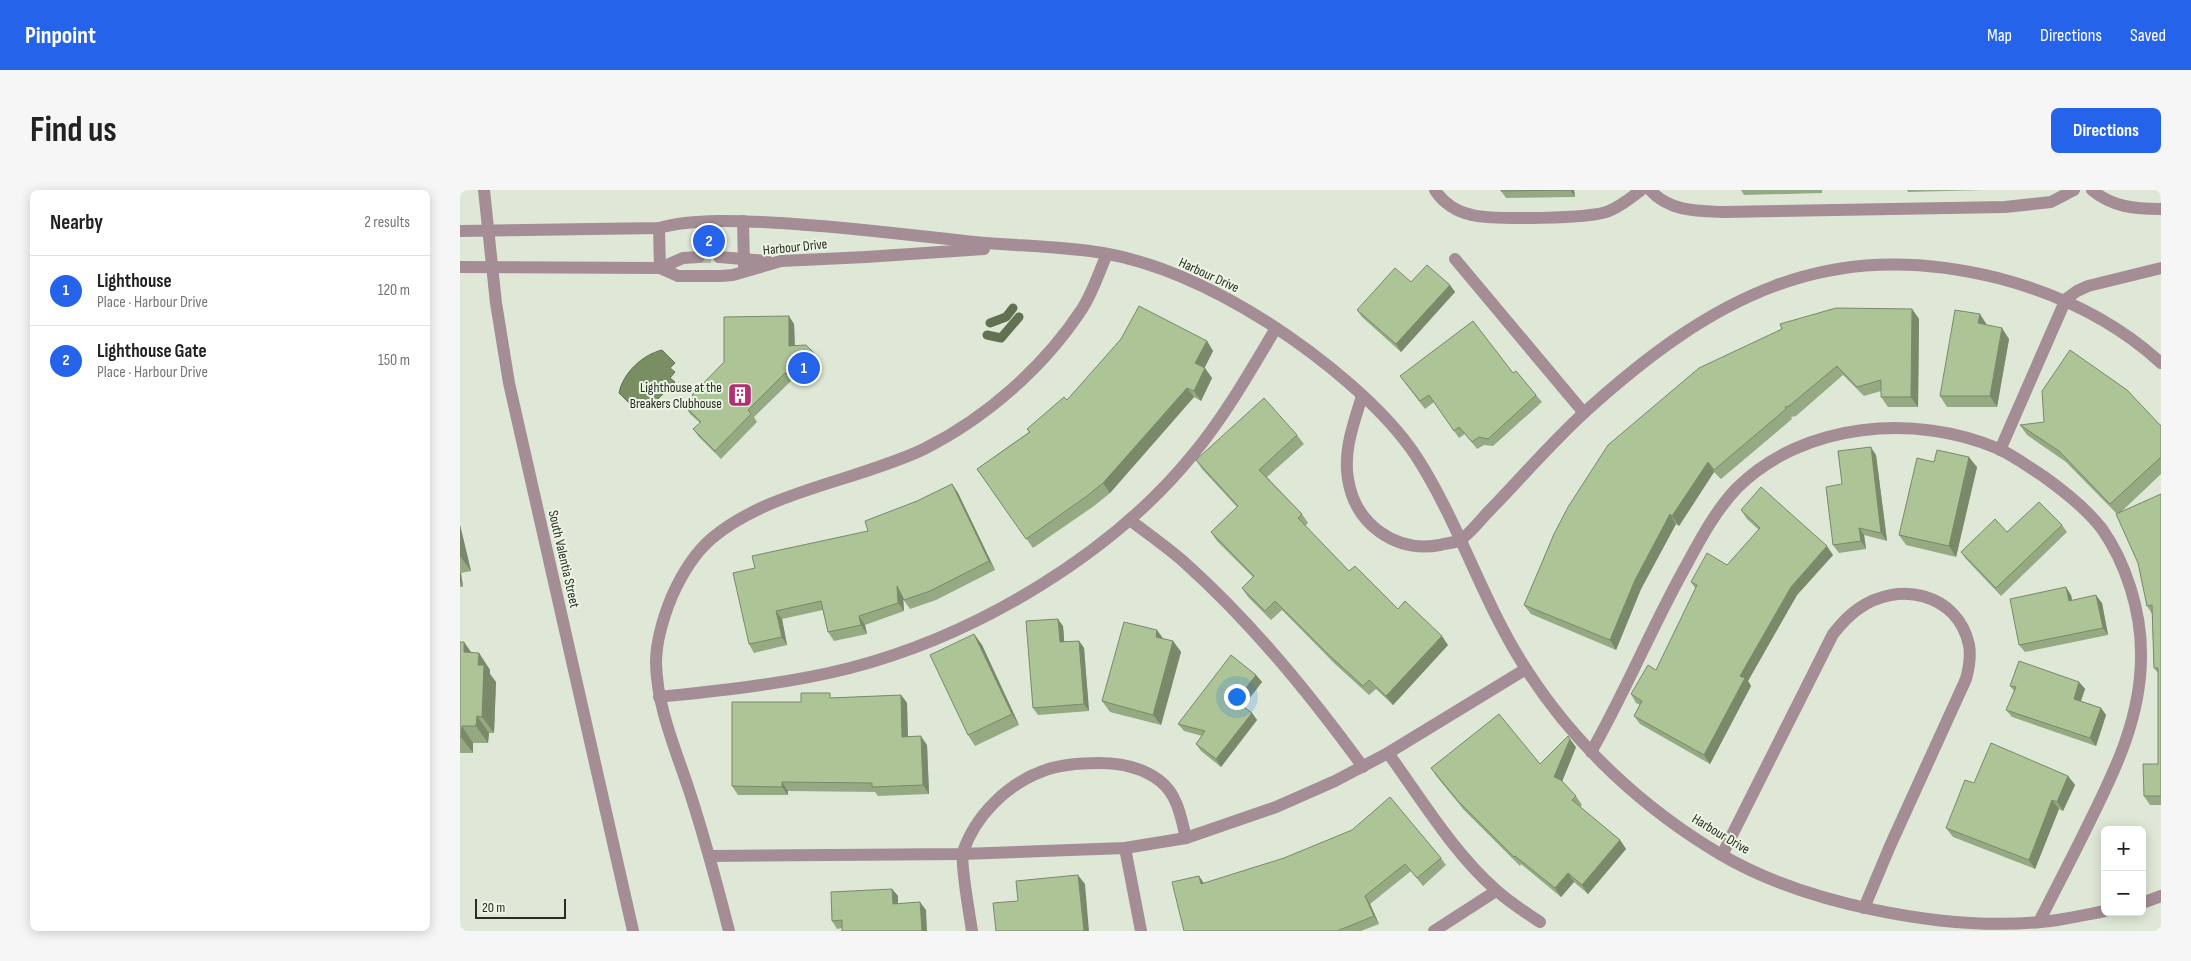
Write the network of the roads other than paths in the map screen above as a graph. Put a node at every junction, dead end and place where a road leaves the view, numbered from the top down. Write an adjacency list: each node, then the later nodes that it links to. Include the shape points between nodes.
1 (484, 190): 10 (street, South Valentia Street)
2 (1435, 190): 3 (street, via 1455,209 1473,216 1489,217 1600,214)
3 (1642, 190)
4 (1650, 190): 5 (street, via 1664,203 1680,208 1722,212 2005,207 2051,202)
5 (2074, 190)
6 (2092, 190): 7 (street, via 2109,202 2135,208)
7 (2161, 208)
8 (743, 221): 9 (street, Harbour Drive, via 676,224); 12 (street, Harbour Drive, via 824,225); 17 (street)
9 (659, 228): 10 (street, Harbour Drive); 20 (street)
10 (488, 231): 11 (street, Harbour Drive); 19 (street, South Valentia Street)
11 (460, 232)
12 (1016, 246): 13 (street, Harbour Drive); 17 (street, Harbour Drive)
13 (1107, 254): 23 (street, Harbour Drive, via 1205,287); 31 (street, via 1085,304 1061,337 1026,375 974,418 894,462 756,511 710,540 684,574 662,622 657,648)
14 (699, 257): 20 (street, via 683,258)
15 (720, 257): 17 (street)
16 (1455, 259): 26 (street)
17 (744, 265): 20 (street, Harbour Drive, via 733,275 690,277)
18 (460, 267): 19 (street, Harbour Drive)
19 (492, 267): 20 (street, Harbour Drive); 47 (street, South Valentia Street, via 514,404)
20 (660, 268)
21 (2161, 268): 22 (street, via 2088,286)
22 (2066, 300): 24 (street, via 2114,326); 26 (street, via 2014,282 1933,266 1882,264 1818,273 1775,286 1709,316 1651,356); 27 (street)
23 (1276, 328): 25 (street, Harbour Drive); 28 (street, via 1195,453)
24 (2161, 362)
25 (1362, 396): 29 (street, Harbour Drive, via 1415,454); 29 (street, via 1347,460 1351,490 1363,514 1383,535 1401,544 1427,546)
26 (1584, 413): 29 (street)
27 (2000, 450): 32 (street, via 1937,431 1874,430 1815,441 1786,452 1760,469 1718,512 1694,550); 46 (street, via 2056,485 2100,527 2116,552 2126,577 2141,652 2136,705 2129,735)
28 (1130, 520): 31 (street, via 1090,552 1033,589 979,619 918,646 814,676); 34 (street, via 1183,561 1223,599 1294,676)
29 (1460, 540): 30 (street, Harbour Drive)
30 (1526, 669): 32 (street, Harbour Drive); 33 (street)
31 (659, 697): 39 (street)
32 (1591, 752): 38 (street, Harbour Drive, via 1657,810)
33 (1388, 754): 34 (street); 40 (street, via 1447,834)
34 (1363, 766): 35 (street, via 1276,807)
35 (1186, 838): 36 (street); 37 (street, via 1177,802 1161,782 1139,768 1111,763 1075,763 1043,771 1014,787 976,823)
36 (1125, 848): 37 (street); 50 (street)
37 (962, 854): 39 (street); 49 (street)
38 (1722, 855): 43 (street, Harbour Drive, via 1803,890); 43 (street, via 1833,634 1844,620 1873,600 1917,594 1946,606 1958,618 1969,646 1970,663 1966,679)
39 (710, 856): 48 (street)
40 (1496, 891): 45 (street); 51 (street)
41 (2161, 896): 42 (street)
42 (2146, 902)
43 (1864, 908): 46 (street, Harbour Drive, via 1952,920)
44 (2101, 912): 46 (street, Harbour Drive)
45 (1540, 922)
46 (2039, 922)
47 (633, 931)
48 (729, 931)
49 (972, 931)
50 (1140, 931)
51 (1434, 931)

